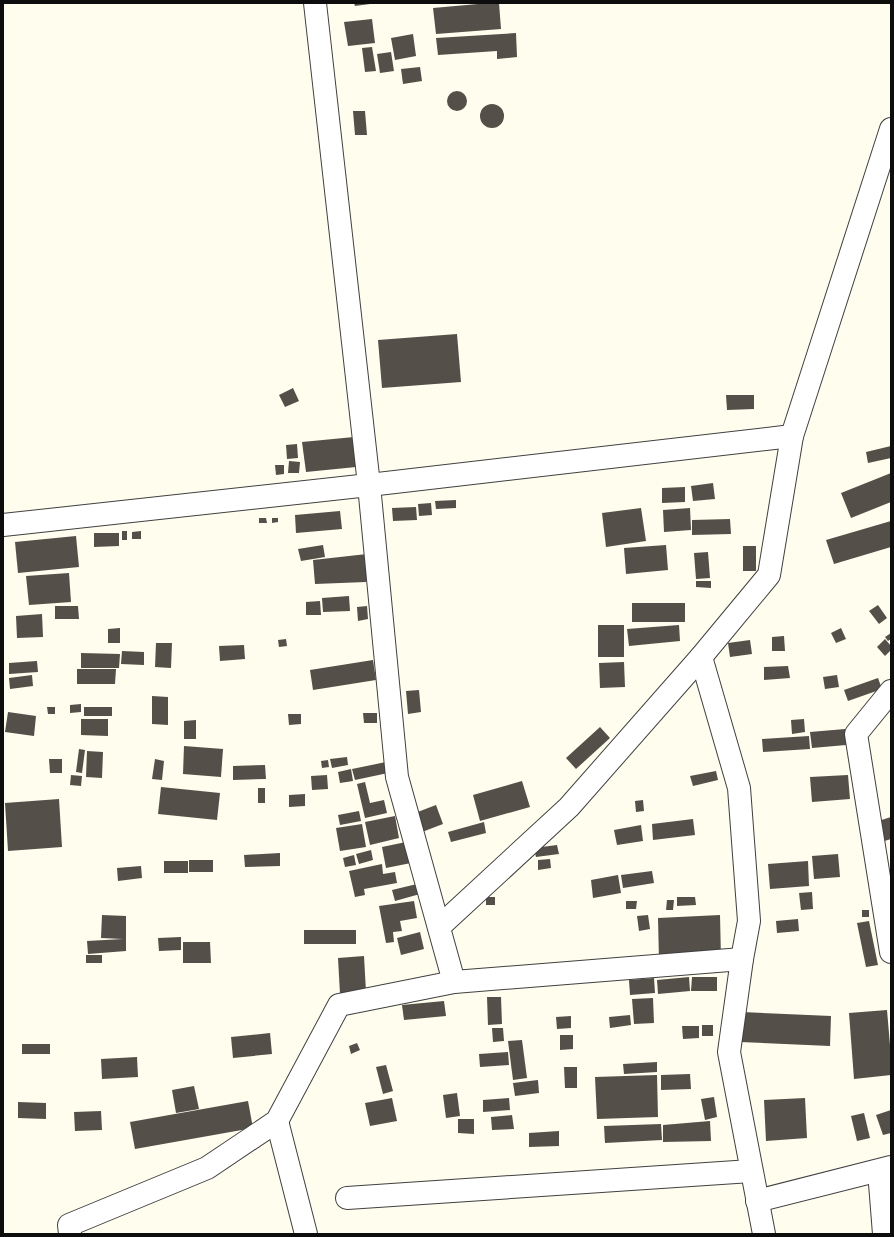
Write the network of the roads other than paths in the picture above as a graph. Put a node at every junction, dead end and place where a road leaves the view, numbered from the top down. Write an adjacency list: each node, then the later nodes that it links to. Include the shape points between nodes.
1 (315, 3): 4 (street)
2 (891, 129): 3 (street)
3 (792, 436): 4 (street); 6 (street, via 769,575)
4 (369, 485): 5 (street); 8 (street, via 397,776)
5 (3, 525)
6 (701, 657): 8 (street, via 568,806); 10 (street, via 739,788 749,920)
7 (891, 691): 9 (street, via 856,734)
8 (439, 927): 11 (street)
9 (891, 952)
10 (742, 958): 11 (street); 14 (street, via 729,1052)
11 (454, 982): 12 (street, via 339,1005)
12 (277, 1121): 17 (street, via 207,1168); 18 (street)
13 (885, 1169): 16 (street); 20 (street)
14 (751, 1171): 15 (street); 16 (street)
15 (347, 1198)
16 (757, 1201): 19 (street)
17 (65, 1231)
18 (306, 1234)
19 (764, 1234)
20 (884, 1234)

